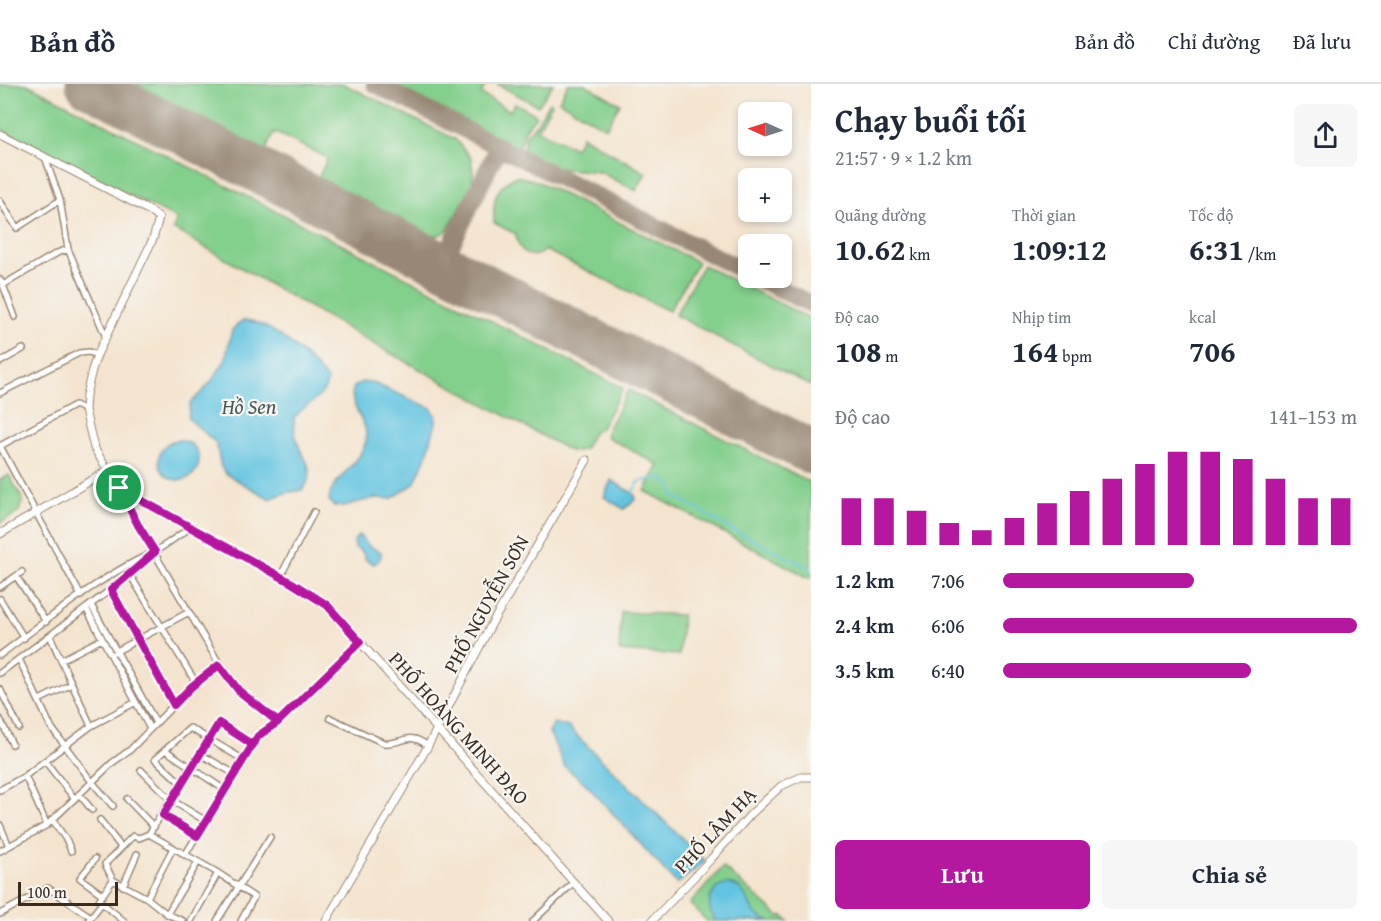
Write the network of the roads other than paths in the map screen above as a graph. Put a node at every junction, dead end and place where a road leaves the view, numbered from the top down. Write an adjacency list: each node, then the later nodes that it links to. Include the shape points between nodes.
1 (0, 134): 2 (street)
2 (44, 156): 3 (street); 8 (street, PHỐ HOÀNG MINH ĐẠO, via 159,218 153,239)
3 (60, 200): 4 (street, via 17,228); 5 (street)
4 (0, 201)
5 (68, 249): 6 (street); 8 (street)
6 (2, 283): 7 (street)
7 (15, 317)
8 (106, 337): 10 (street, PHỐ HOÀNG MINH ĐẠO)
9 (23, 349): 11 (street)
10 (97, 355): 12 (street, via 79,354); 13 (street, PHỐ HOÀNG MINH ĐẠO)
11 (0, 362)
12 (0, 393)
13 (85, 410): 14 (street, via 75,405); 16 (street, PHỐ HOÀNG MINH ĐẠO, via 94,448)
14 (0, 446): 19 (street)
15 (587, 460): 59 (street, PHỐ NGUYỄN SƠN, via 491,625)
16 (107, 471): 17 (street, PHỐ HOÀNG MINH ĐẠO); 19 (street)
17 (119, 488): 20 (street, PHỐ HOÀNG MINH ĐẠO); 22 (street)
18 (314, 512): 26 (street)
19 (35, 514): 21 (street); 29 (street)
20 (191, 527): 22 (street); 26 (street, PHỐ HOÀNG MINH ĐẠO)
21 (0, 534)
22 (155, 552): 24 (street); 29 (street, via 125,566); 32 (street)
23 (22, 572): 25 (street)
24 (130, 575): 28 (street); 34 (street)
25 (16, 576): 27 (street); 33 (street)
26 (280, 577): 39 (street, PHỐ HOÀNG MINH ĐẠO, via 327,605)
27 (0, 587)
28 (111, 590): 31 (street); 38 (street)
29 (81, 596): 33 (street)
30 (0, 599): 36 (street)
31 (88, 607): 35 (street); 37 (street); 41 (street)
32 (189, 612): 34 (street); 45 (street)
33 (46, 622): 36 (street)
34 (161, 626): 38 (street); 47 (street)
35 (50, 636): 43 (street); 44 (street)
36 (24, 638): 42 (street)
37 (102, 639): 41 (street); 44 (street)
38 (138, 639): 41 (street); 52 (street)
39 (360, 642): 55 (street); 59 (street, PHỐ HOÀNG MINH ĐẠO)
40 (0, 645): 42 (street)
41 (114, 653): 51 (street); 56 (street)
42 (2, 654)
43 (19, 659): 46 (street); 50 (street)
44 (61, 660): 48 (street)
45 (219, 665): 47 (street); 55 (street, via 239,691)
46 (0, 674)
47 (196, 683): 52 (street)
48 (72, 684): 50 (street); 57 (street)
49 (0, 689): 58 (street)
50 (39, 700): 64 (street)
51 (136, 702): 57 (street); 60 (street)
52 (174, 705): 56 (street)
53 (330, 718): 65 (street, via 384,743 409,737)
54 (0, 719): 62 (street)
55 (278, 722): 63 (street, via 258,736)
56 (156, 723): 60 (street)
57 (91, 726): 64 (street)
58 (19, 728)
59 (438, 728): 65 (street, PHỐ NGUYỄN SƠN); 105 (street, PHỐ HOÀNG MINH ĐẠO)
60 (150, 729): 75 (street)
61 (209, 740): 63 (street, via 219,723); 66 (street, via 190,728); 67 (street); 68 (street)
62 (12, 744)
63 (253, 745): 68 (street)
64 (65, 746): 69 (street); 75 (street)
65 (428, 746): 119 (street, PHỐ NGUYỄN SƠN)
66 (165, 750): 70 (street); 76 (street, via 155,759)
67 (200, 754): 70 (street); 72 (street)
68 (244, 760): 72 (street)
69 (45, 761): 73 (street); 79 (street)
70 (192, 767): 76 (street); 78 (street)
71 (141, 770): 81 (street)
72 (235, 774): 78 (street)
73 (25, 776): 77 (street); 89 (street)
74 (811, 777): 122 (street, PHỐ LÂM HẠ, via 781,786)
75 (92, 782): 79 (street); 82 (street)
76 (182, 784): 81 (street)
77 (0, 790)
78 (225, 790): 87 (street)
79 (76, 796): 83 (street); 85 (street)
80 (127, 799): 90 (street)
81 (171, 800): 84 (street); 87 (street)
82 (113, 806)
83 (92, 810)
84 (163, 815): 90 (street); 92 (street)
85 (52, 819): 89 (street); 98 (street)
86 (100, 820): 95 (street)
87 (206, 821): 92 (street)
88 (0, 825): 94 (street)
89 (47, 825): 94 (street)
90 (154, 827): 91 (street)
91 (149, 834): 95 (street, via 133,836); 96 (street)
92 (197, 836): 100 (street)
93 (270, 837): 107 (street)
94 (9, 846): 97 (street)
95 (121, 847): 104 (street, via 105,864)
96 (173, 848): 100 (street); 109 (street)
97 (0, 851)
98 (71, 851)
99 (137, 854): 106 (street)
100 (185, 855): 102 (street)
101 (95, 859): 108 (street, via 80,878)
102 (198, 862): 103 (street); 112 (street)
103 (218, 873): 107 (street); 116 (street)
104 (113, 880): 106 (street); 108 (street)
105 (574, 882): 120 (street); 121 (street, PHỐ HOÀNG MINH ĐẠO)
106 (123, 886): 109 (street)
107 (238, 886): 117 (street); 118 (street, via 254,897)
108 (102, 895): 110 (street)
109 (147, 898): 112 (street)
110 (102, 903): 113 (street); 114 (street)
111 (0, 914): 113 (street, via 48,888)
112 (166, 914): 115 (street)
113 (90, 919)
114 (124, 921)
115 (183, 921)
116 (191, 921)
117 (216, 921)
118 (241, 921)
119 (326, 921)
120 (533, 921)
121 (608, 921)
122 (651, 921)

